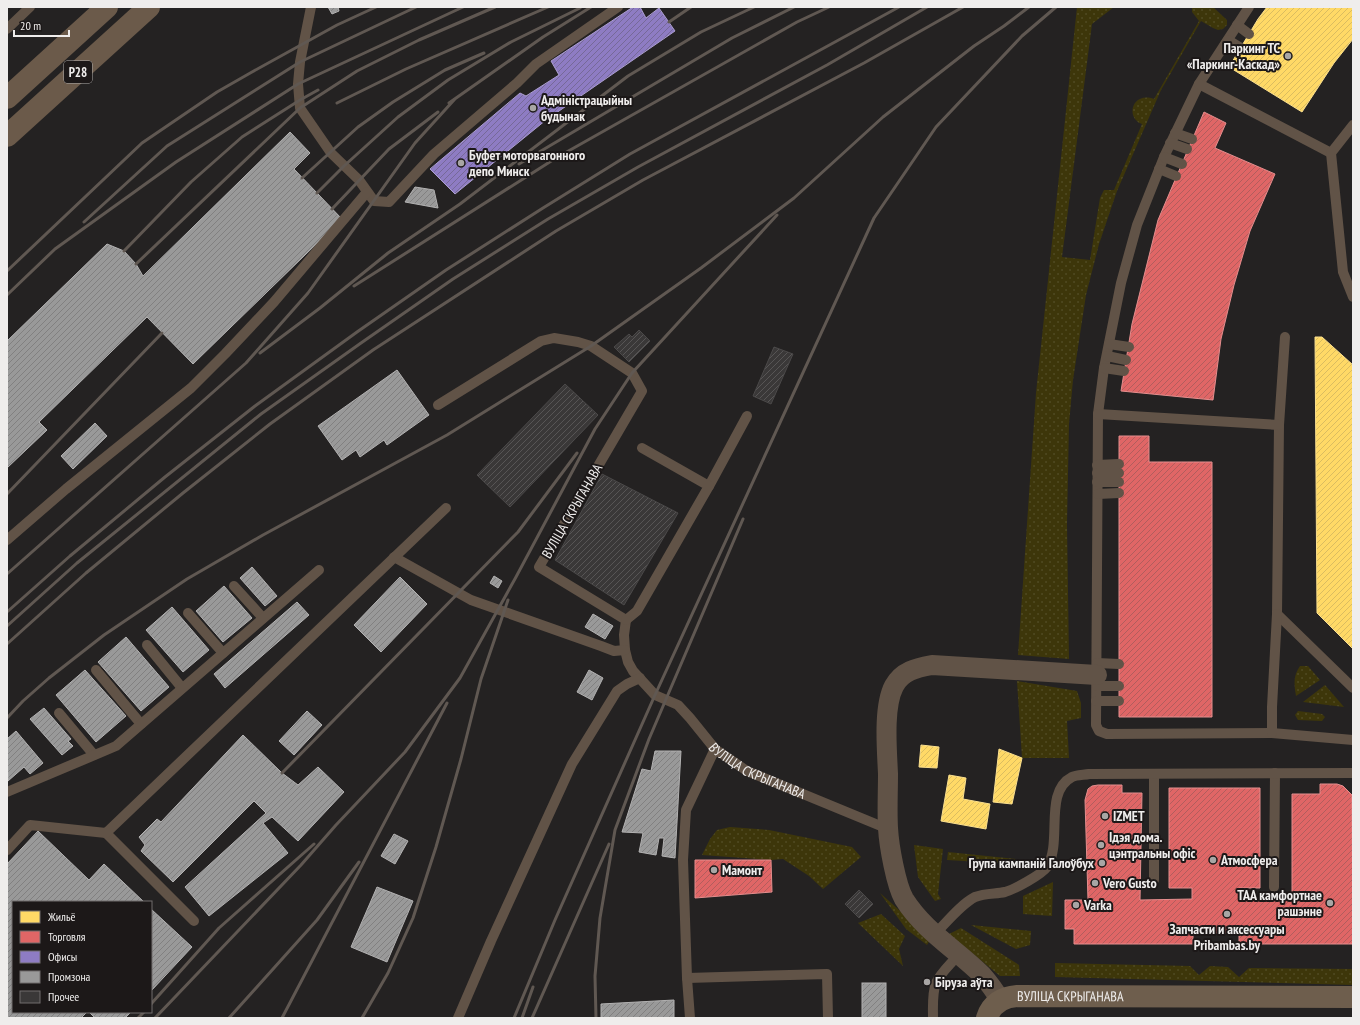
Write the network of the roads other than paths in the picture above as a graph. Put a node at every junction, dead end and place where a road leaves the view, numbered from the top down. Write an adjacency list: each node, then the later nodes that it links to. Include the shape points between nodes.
1 (30, 7): 8 (lane)
2 (107, 7): 13 (main road, Р28)
3 (149, 7): 16 (main road, Р28)
4 (311, 7): 25 (lane, via 298,84 300,108 331,152 359,180)
5 (618, 7): 25 (lane, via 536,64 434,154 389,202 374,201)
6 (1249, 7): 7 (lane)
7 (1237, 25): 9 (lane); 10 (lane)
8 (7, 29)
9 (1249, 34)
10 (1228, 40): 11 (lane); 12 (lane)
11 (1241, 48)
12 (1200, 84): 15 (lane); 20 (lane)
13 (7, 98)
14 (1353, 125): 20 (lane)
15 (1175, 133): 17 (lane); 18 (lane)
16 (7, 136)
17 (1192, 139)
18 (1170, 143): 19 (lane); 21 (lane)
19 (1188, 149)
20 (1331, 153): 26 (lane, via 1343,272)
21 (1164, 157): 22 (lane); 23 (lane)
22 (1182, 164)
23 (1159, 169): 24 (lane); 28 (lane, via 1135,232 1120,283)
24 (1176, 176)
25 (367, 192): 44 (lane, via 274,302 191,388)
26 (1353, 297)
27 (1285, 337): 37 (lane)
28 (1109, 344): 29 (lane); 30 (lane)
29 (1129, 347)
30 (1107, 356): 31 (lane); 32 (lane)
31 (1126, 360)
32 (1104, 368): 33 (lane); 35 (lane)
33 (1124, 371)
34 (438, 405): 51 (lane, ВУЛІЦА СКРЫГАНАВА, via 541,341 554,338 591,346 632,373 642,391 539,567)
35 (1098, 414): 37 (lane); 39 (lane)
36 (747, 416): 40 (lane)
37 (1279, 425): 49 (lane)
38 (642, 448): 40 (lane)
39 (1097, 473): 39 (lane, via 1119,473); 41 (lane)
40 (709, 486): 51 (lane, via 637,611)
41 (1098, 494): 42 (lane); 57 (lane)
42 (1119, 494)
43 (446, 508): 45 (lane)
44 (7, 540)
45 (394, 557): 53 (lane, via 471,600 609,650); 75 (lane)
46 (319, 570): 50 (lane)
47 (234, 586): 50 (lane)
48 (188, 613): 54 (lane)
49 (1277, 614): 61 (lane); 66 (lane)
50 (263, 618): 54 (lane)
51 (626, 620): 53 (lane, ВУЛІЦА СКРЫГАНАВА)
52 (147, 645): 60 (lane)
53 (625, 650): 58 (lane, ВУЛІЦА СКРЫГАНАВА, via 628,662)
54 (223, 653): 60 (lane)
55 (1119, 664): 57 (lane)
56 (96, 670): 65 (lane)
57 (1097, 674): 59 (lane); 62 (lane); 74 (street, ВУЛІЦА СКРЫГАНАВА, via 932,665 912,669 902,676 894,687 889,703)
58 (640, 678): 68 (lane, ВУЛІЦА СКРЫГАНАВА, via 655,694 678,705); 85 (lane, via 617,691 572,764)
59 (1119, 686)
60 (182, 688): 65 (lane)
61 (1353, 688)
62 (1096, 701): 63 (lane); 66 (lane, via 1096,725 1099,731 1107,734)
63 (1119, 701)
64 (58, 713): 69 (lane)
65 (141, 724): 69 (lane, via 116,746)
66 (1272, 733): 67 (lane)
67 (1353, 740)
68 (715, 749): 74 (lane, ВУЛІЦА СКРЫГАНАВА, via 747,771); 82 (lane, via 686,810 683,860)
69 (94, 755): 73 (lane)
70 (1275, 773): 71 (lane); 72 (lane); 78 (lane)
71 (1353, 773)
72 (1154, 774): 77 (lane); 80 (lane, via 1072,776 1062,784 1056,798 1053,850 1046,868 1029,881 1006,892 977,896 968,901)
73 (7, 792)
74 (888, 829): 80 (street, ВУЛІЦА СКРЫГАНАВА, via 896,877 903,898)
75 (106, 833): 76 (lane, via 30,825); 79 (lane)
76 (7, 850)
77 (1154, 880)
78 (1274, 887)
79 (194, 921)
80 (935, 934): 81 (street, ВУЛІЦА СКРЫГАНАВА)
81 (958, 955): 84 (street, ВУЛІЦА СКРЫГАНАВА, via 982,975); 88 (lane, via 936,984)
82 (687, 978): 86 (lane); 87 (lane, via 827,974)
83 (1353, 997): 84 (street, ВУЛІЦА СКРЫГАНАВА, via 1029,996)
84 (1000, 1000): 89 (street)
85 (458, 1018)
86 (690, 1018)
87 (828, 1018)
88 (933, 1018)
89 (987, 1018)

